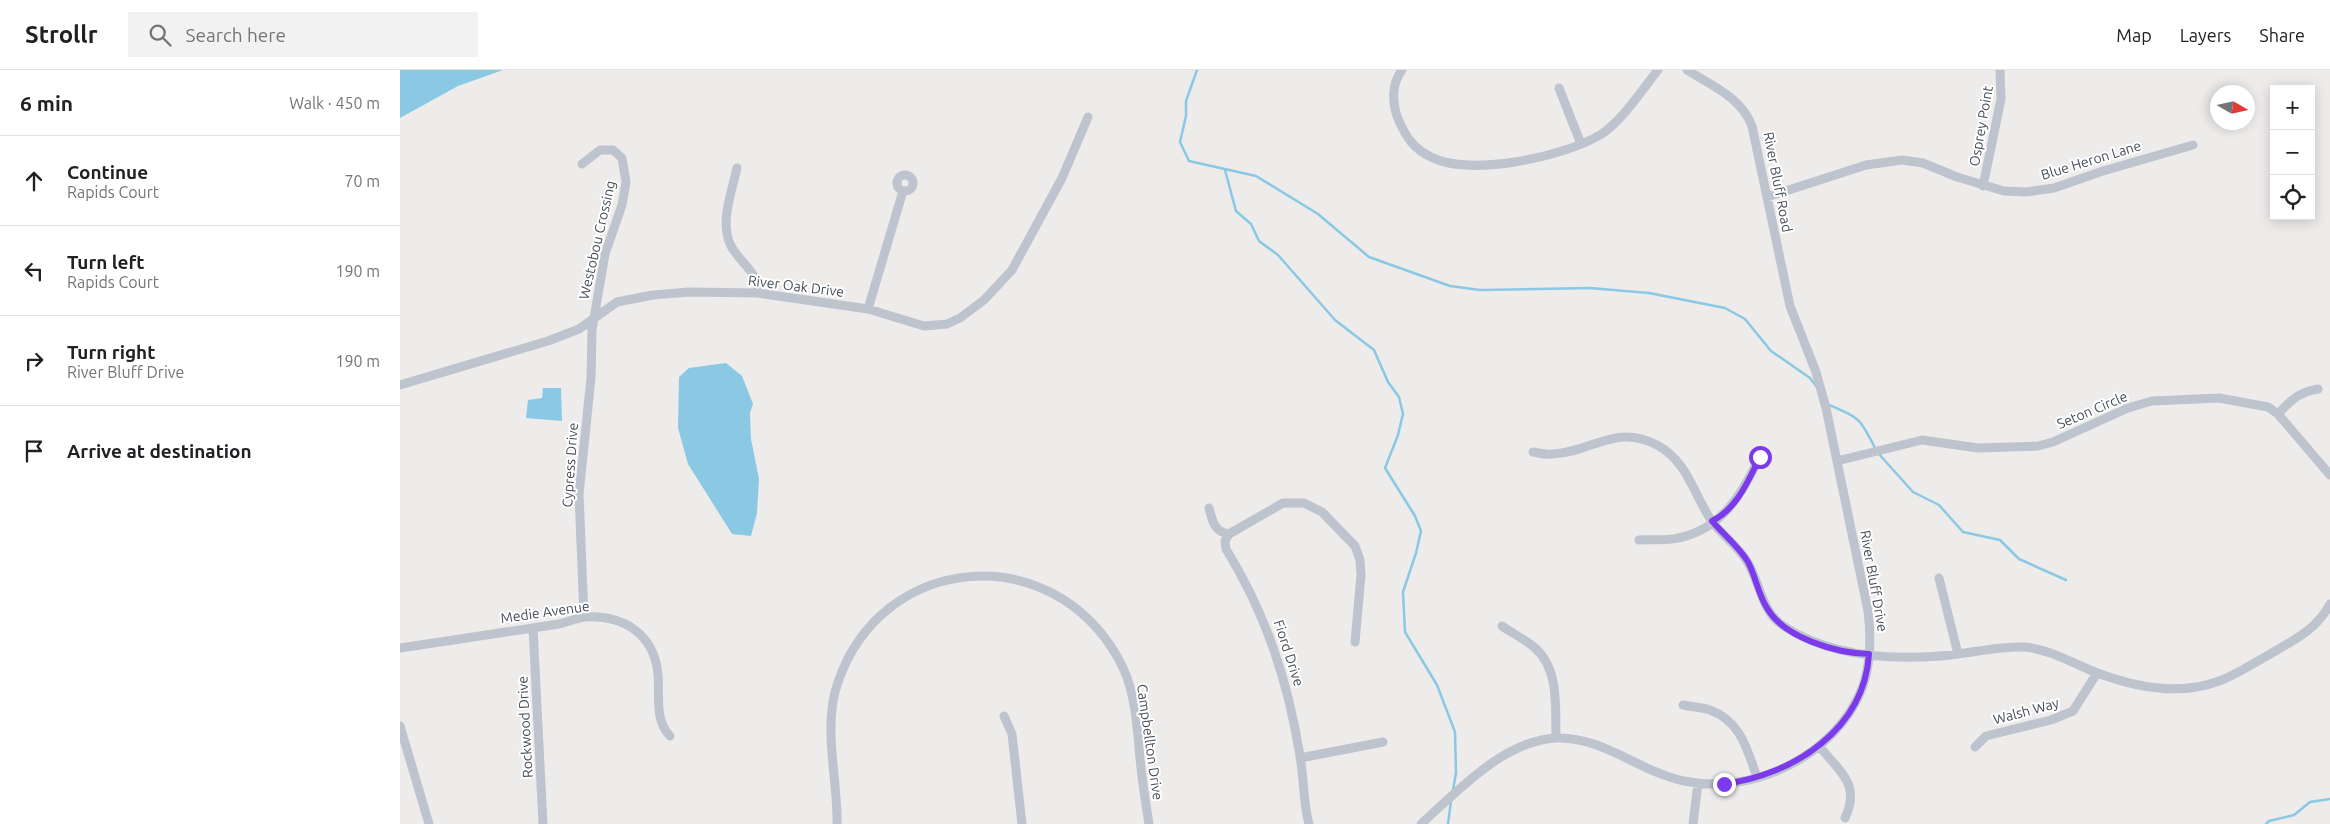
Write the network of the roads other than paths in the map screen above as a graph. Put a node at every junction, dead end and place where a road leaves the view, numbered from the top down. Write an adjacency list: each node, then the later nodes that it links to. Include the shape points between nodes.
1 (1402, 70): 7 (street, via 1394,91 1398,117 1412,143 1432,158 1463,165 1497,165)
2 (1658, 70): 7 (street, via 1614,124)
3 (1687, 70): 13 (street, River Bluff Road, via 1730,96 1746,112)
4 (2000, 70): 11 (street, Osprey Point, via 2001,99)
5 (1559, 88): 7 (street)
6 (1088, 117): 15 (street, River Oak Drive, via 1062,178 1012,270 984,300 954,321 932,326 905,322)
7 (1581, 144)
8 (2193, 145): 11 (street, Blue Heron Lane, via 2054,188 2015,192)
9 (582, 164): 16 (street, Westobou Crossing, via 600,150 613,150 622,158 626,176 622,205 605,254)
10 (737, 168): 14 (street, via 727,231 734,251 755,275)
11 (1983, 186): 13 (street, Blue Heron Lane, via 1922,163 1888,160)
12 (903, 191): 15 (street)
13 (1767, 197): 17 (street, River Bluff Road, via 1785,288)
14 (758, 293): 15 (street, River Oak Drive); 16 (street, River Oak Drive, via 653,295 617,302)
15 (868, 309)
16 (594, 316): 18 (street, River Oak Drive, via 578,329 548,341); 31 (street, Cypress Drive, via 579,494)
17 (1798, 329): 23 (street, River Bluff Drive, via 1816,372)
18 (400, 385)
19 (2318, 389): 20 (street, via 2294,396)
20 (2278, 414): 23 (street, Seton Circle, via 2268,407 2219,398 2152,401 2038,446 1978,448 1922,440); 24 (street, Seton Circle)
21 (1533, 452): 26 (street, via 1562,453 1620,437 1645,440 1683,466)
22 (1760, 457): 26 (street, via 1735,503)
23 (1837, 461): 36 (street, River Bluff Drive, via 1868,611)
24 (2330, 475)
25 (1209, 508): 27 (street, via 1215,526)
26 (1712, 521): 28 (street, via 1697,532 1676,539); 36 (street, via 1743,555 1764,603 1778,622 1827,648)
27 (1229, 534): 34 (street, via 1283,503 1304,502 1322,512 1355,546 1360,560); 47 (street, Fiord Drive, via 1225,541 1226,549 1254,598 1274,645)
28 (1639, 540)
29 (1939, 578): 37 (street)
30 (2330, 604): 38 (street, via 2311,629 2236,673 2205,686 2161,688)
31 (584, 617): 33 (street, Medie Avenue); 42 (street, Medie Avenue, via 626,624 646,640 654,652 658,673 661,723)
32 (1502, 626): 43 (street, via 1534,648 1549,668 1554,684)
33 (532, 628): 35 (street, Medie Avenue); 52 (street, Rockwood Drive)
34 (1355, 642)
35 (400, 648)
36 (1869, 654): 37 (street); 45 (street, River Bluff Drive, via 1866,676 1854,705 1838,728)
37 (1958, 654): 38 (street, via 2026,647 2047,652)
38 (2097, 673): 46 (street, Walsh Way, via 2073,712 1986,736)
39 (1683, 705): 48 (street, via 1712,710 1733,724 1746,743)
40 (1004, 716): 54 (street, via 1012,734)
41 (400, 726): 51 (street)
42 (670, 736)
43 (1556, 738): 49 (street, River Bluff Drive, via 1595,745 1662,775); 57 (street, River Bluff Drive, via 1529,743 1502,756)
44 (1383, 742): 47 (street)
45 (1819, 746): 48 (street, River Bluff Drive, via 1783,768); 50 (street, via 1851,788 1852,801)
46 (1975, 747)
47 (1300, 758): 56 (street, Fiord Drive)
48 (1757, 777): 49 (street, River Bluff Drive, via 1724,784)
49 (1698, 784): 58 (street)
50 (1845, 818)
51 (429, 824)
52 (543, 824)
53 (837, 824): 55 (street, Campbellton Drive, via 831,717 838,681 851,653 890,606 906,596 949,580 982,576 1037,584 1073,605 1103,636 1118,658 1134,704)
54 (1022, 824)
55 (1148, 824)
56 (1309, 824)
57 (1421, 824)
58 (1693, 824)

